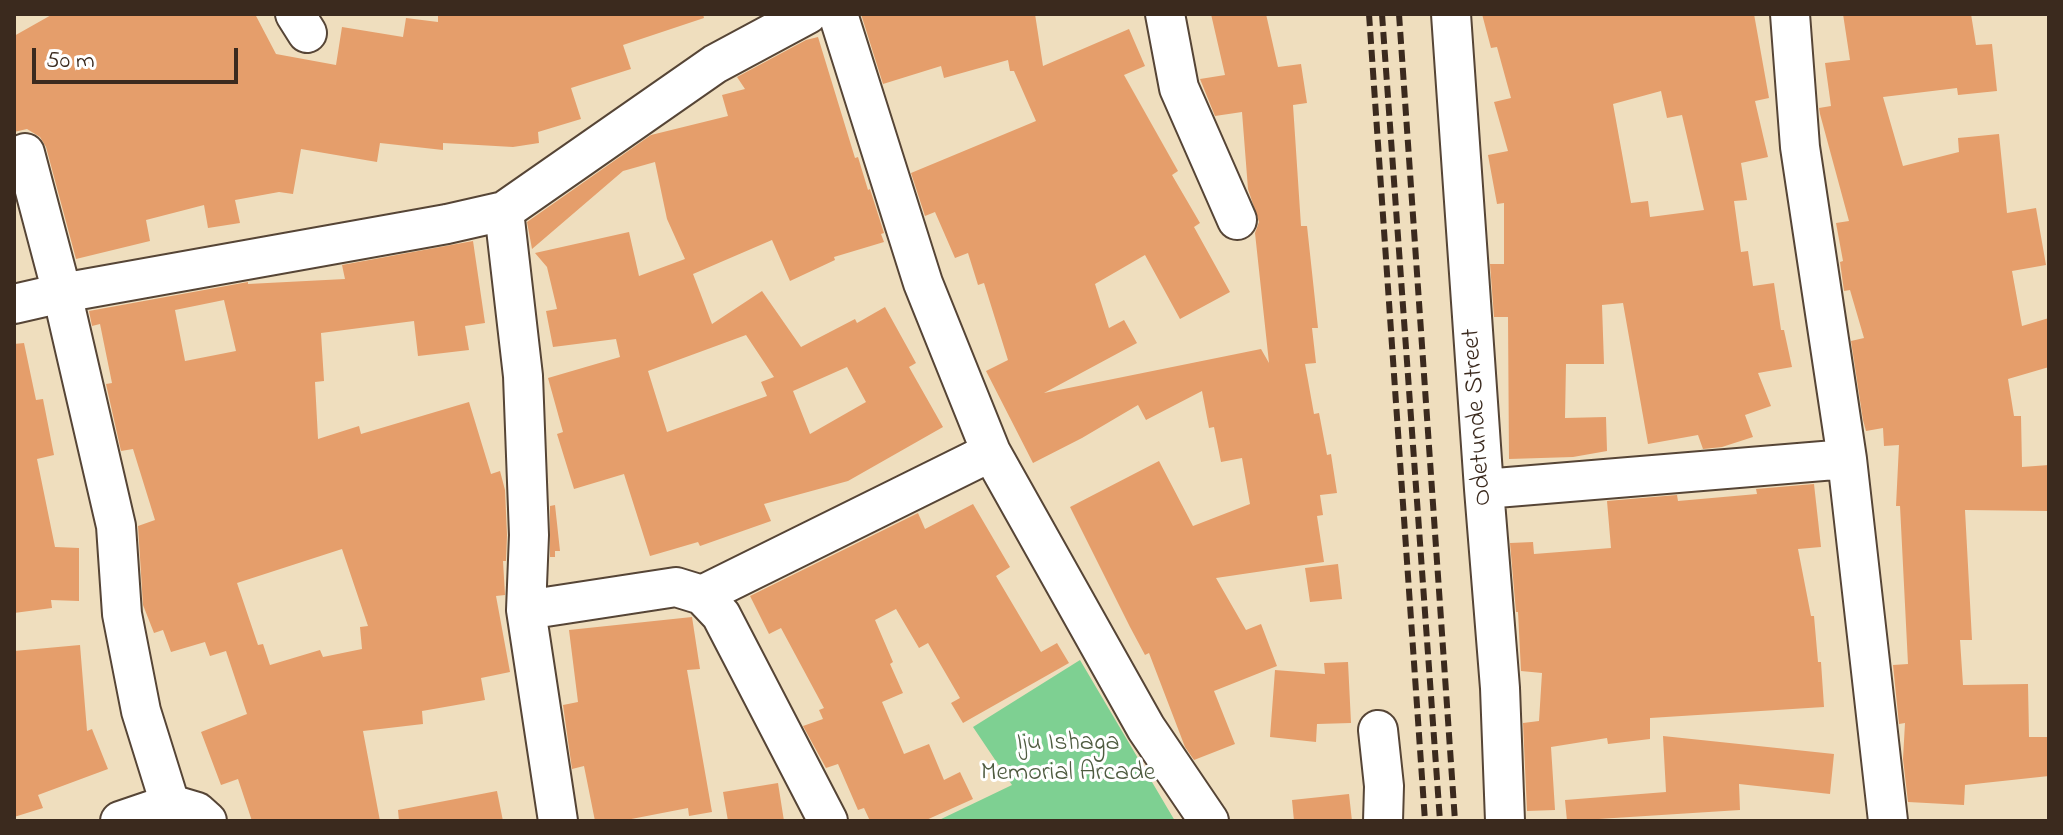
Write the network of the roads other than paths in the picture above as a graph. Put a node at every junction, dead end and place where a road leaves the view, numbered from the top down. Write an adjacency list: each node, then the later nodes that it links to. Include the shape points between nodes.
1 (808, 14): 7 (street, via 715,64)
2 (838, 14): 11 (street, via 923,283)
3 (1165, 14): 8 (street, via 1179,88)
4 (1451, 14): 13 (street, Odetunde Street)
5 (1790, 14): 12 (street, via 1800,147)
6 (25, 153): 9 (street)
7 (504, 211): 9 (street); 15 (street, via 523,376)
8 (1237, 220)
9 (62, 293): 10 (street); 17 (street, via 116,526 122,614 141,711)
10 (14, 304)
11 (991, 452): 14 (street); 22 (street, via 1146,728)
12 (1847, 459): 13 (street); 25 (street)
13 (1484, 489): 24 (street, Odetunde Street)
14 (702, 595): 15 (street, via 676,587); 21 (street, via 721,615)
15 (526, 610): 20 (street)
16 (1378, 730): 23 (street)
17 (170, 804): 18 (street); 19 (street, via 197,812)
18 (120, 821)
19 (207, 821)
20 (558, 821)
21 (828, 821)
22 (1209, 821)
23 (1383, 821)
24 (1505, 821)
25 (1888, 821)

